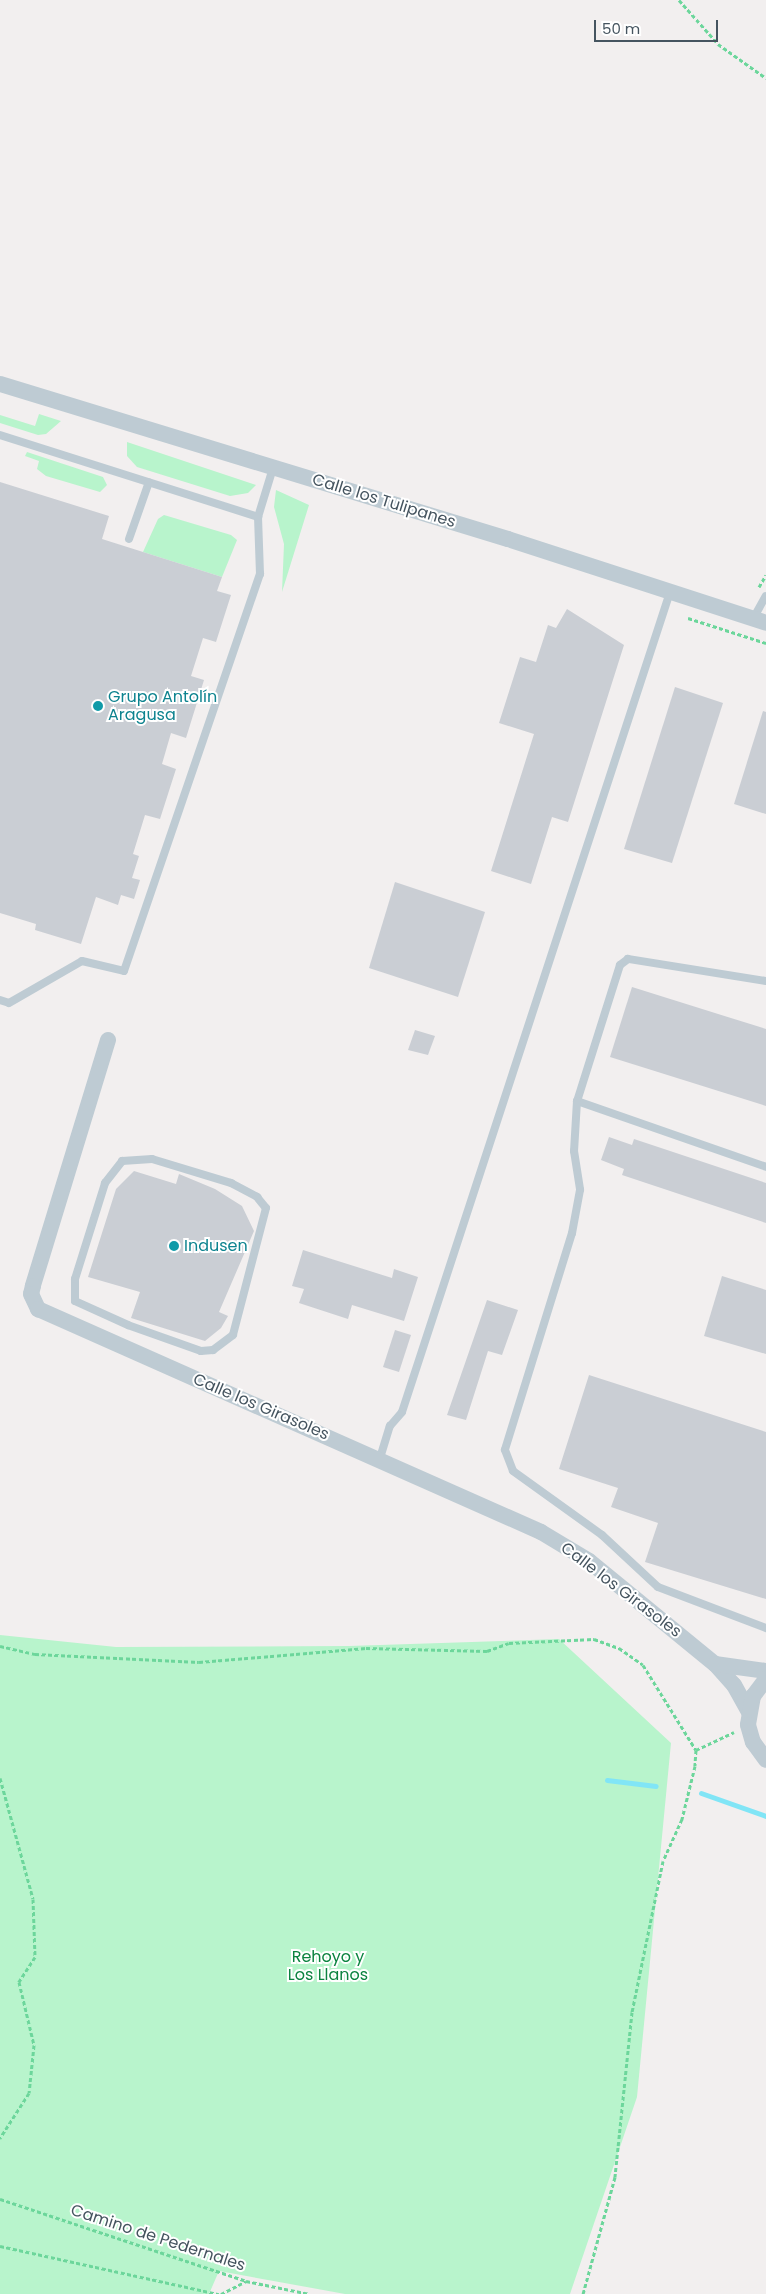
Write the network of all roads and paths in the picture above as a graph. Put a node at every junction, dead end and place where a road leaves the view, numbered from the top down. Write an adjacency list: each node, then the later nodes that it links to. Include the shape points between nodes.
1 (679, 0): 2 (path, via 718,44)
2 (766, 78)
3 (0, 384): 5 (street, Calle los Tulipanes)
4 (0, 435): 6 (lane)
5 (273, 468): 7 (lane); 10 (street, Calle los Tulipanes)
6 (149, 482): 7 (lane); 8 (lane)
7 (258, 517): 17 (lane, via 260,574 124,971 82,961 9,1003)
8 (129, 540)
9 (766, 574): 11 (path)
10 (670, 592): 14 (street, Calle los Tulipanes); 22 (lane, via 402,1412 390,1426)
11 (755, 593)
12 (766, 596): 14 (lane)
13 (688, 618): 15 (path)
14 (759, 621)
15 (766, 643)
16 (766, 981): 19 (lane, via 628,959 620,965)
17 (0, 1000)
18 (108, 1040): 22 (street, Calle los Girasoles, via 33,1286 32,1294 38,1309 70,1326)
19 (577, 1100): 20 (lane); 23 (lane, via 574,1151 580,1190 572,1233 505,1450 513,1471 602,1535 658,1587)
20 (766, 1167)
21 (83, 1311): 21 (lane, via 75,1300 75,1279 105,1182 122,1161 152,1158 231,1183 257,1197 266,1208 233,1335 224,1344 201,1351)
22 (380, 1458): 25 (street, Calle los Girasoles, via 565,1546)
23 (766, 1628)
24 (0, 1646): 30 (path, via 34,1654 199,1662 366,1648 487,1651 509,1643 594,1639 619,1648 643,1665)
25 (715, 1664): 26 (street); 28 (street, Calle los Girasoles, via 734,1685)
26 (766, 1671)
27 (766, 1679): 28 (street, via 753,1696)
28 (744, 1722): 29 (path); 30 (path); 31 (street, Calle los Girasoles)
29 (739, 1739)
30 (696, 1750): 39 (path, via 682,1819 663,1861 632,2012 615,2177)
31 (766, 1760)
32 (0, 1778): 33 (path, via 33,1899 35,1957 19,1982 34,2045 29,2093)
33 (0, 2138)
34 (0, 2199): 36 (path, Camino de Pedernales)
35 (0, 2246): 37 (path)
36 (246, 2281): 37 (path); 38 (path, Camino de Pedernales)
37 (220, 2294)
38 (310, 2294)
39 (583, 2294)

